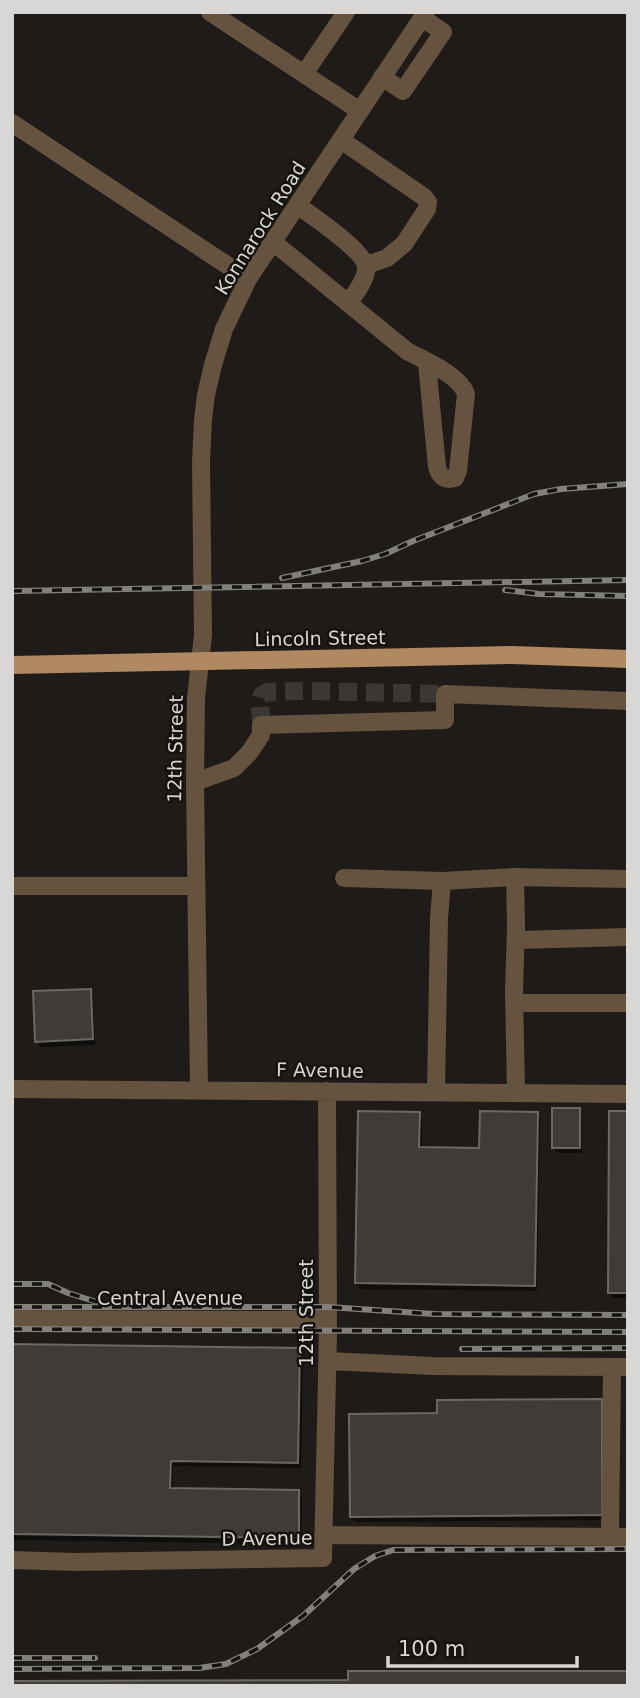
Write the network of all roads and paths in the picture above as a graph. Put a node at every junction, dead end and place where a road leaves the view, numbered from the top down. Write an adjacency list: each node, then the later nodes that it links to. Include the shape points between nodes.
1 (210, 12): 4 (street)
2 (346, 12): 4 (street)
3 (424, 15): 5 (street, Konnarock Road); 5 (street, via 443,32 403,91)
4 (304, 74): 6 (street)
5 (383, 77): 6 (street, Konnarock Road)
6 (360, 111): 8 (street, Konnarock Road)
7 (12, 124): 12 (street)
8 (341, 140): 9 (street, Konnarock Road); 11 (street, via 428,202 404,244 387,258)
9 (297, 205): 10 (street, Konnarock Road); 11 (street)
10 (273, 242): 12 (street, Konnarock Road); 13 (street)
11 (367, 265): 13 (street)
12 (248, 279): 16 (street, Konnarock Road, via 219,344 204,407)
13 (349, 303): 14 (street)
14 (427, 363): 14 (street, via 453,377 466,394 458,471 449,480 437,467)
15 (628, 659): 16 (main road, Lincoln Street, via 512,655)
16 (201, 661): 17 (main road, Lincoln Street); 19 (street, 12th Street)
17 (12, 664)
18 (628, 701): 19 (street, via 445,694 444,719 261,725 261,735 234,768)
19 (195, 782): 25 (street, 12th Street)
20 (515, 877): 22 (street); 23 (street); 27 (street)
21 (344, 878): 23 (street)
22 (628, 879)
23 (442, 880): 33 (street)
24 (12, 886): 25 (street)
25 (196, 886): 31 (street, 12th Street)
26 (628, 937): 27 (street)
27 (516, 940): 28 (street)
28 (514, 1003): 29 (street); 34 (street)
29 (628, 1003)
30 (12, 1089): 31 (street, F Avenue)
31 (200, 1090): 32 (street, F Avenue)
32 (327, 1091): 33 (street, F Avenue); 36 (street, 12th Street)
33 (436, 1092): 34 (street, F Avenue)
34 (516, 1093): 35 (street, F Avenue)
35 (628, 1094)
36 (328, 1318): 37 (street, Central Avenue); 38 (street, 12th Street)
37 (12, 1319)
38 (328, 1361): 39 (street); 40 (street, 12th Street)
39 (620, 1367): 41 (street)
40 (324, 1535): 41 (street, D Avenue); 42 (street, D Avenue, via 323,1558)
41 (619, 1537)
42 (12, 1560)

